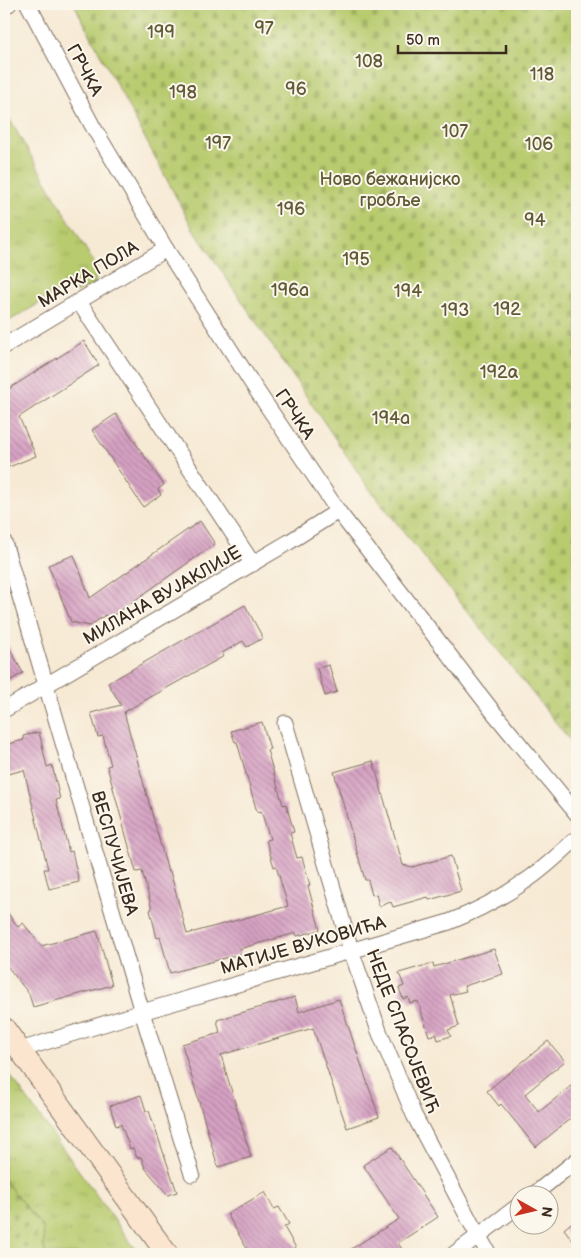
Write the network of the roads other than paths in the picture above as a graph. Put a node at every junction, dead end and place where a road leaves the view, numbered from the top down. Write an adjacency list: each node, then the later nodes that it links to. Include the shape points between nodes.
1 (9, 4): 3 (street)
2 (28, 4): 4 (street, ГРЧКА, via 92,125)
3 (4, 6)
4 (166, 249): 5 (street, МАРКА ПОЛА); 7 (street, ГРЧКА)
5 (80, 302): 6 (street, МАРКА ПОЛА); 9 (street)
6 (4, 346)
7 (338, 511): 9 (street, МИЛАНА ВУЈАКЛИЈЕ); 13 (street, ГРЧКА)
8 (4, 542): 10 (street, ВЕСПУЧИЈЕВА)
9 (253, 564): 10 (street, МИЛАНА ВУЈАКЛИЈЕ)
10 (46, 684): 11 (street, МИЛАНА ВУЈАКЛИЈЕ); 16 (street, ВЕСПУЧИЈЕВА)
11 (4, 710)
12 (285, 723): 15 (street, НЕДЕ СПАСОЈЕВИЋ)
13 (577, 814)
14 (577, 838): 15 (street, МАТИЈЕ ВУКОВИЋА, via 524,882 470,912 449,922)
15 (351, 950): 16 (street, МАТИЈЕ ВУКОВИЋА); 23 (street, НЕДЕ СПАСОЈЕВИЋ, via 379,1031 414,1115)
16 (142, 1012): 18 (street, МАТИЈЕ ВУКОВИЋА); 20 (street, ВЕСПУЧИЈЕВА)
17 (4, 1028): 18 (main road)
18 (20, 1050): 24 (main road)
19 (577, 1160): 21 (street)
20 (192, 1174)
21 (544, 1186)
22 (508, 1214): 23 (street)
23 (479, 1237): 25 (street); 26 (street, НЕДЕ СПАСОЈЕВИЋ)
24 (167, 1254)
25 (454, 1254)
26 (489, 1254)

